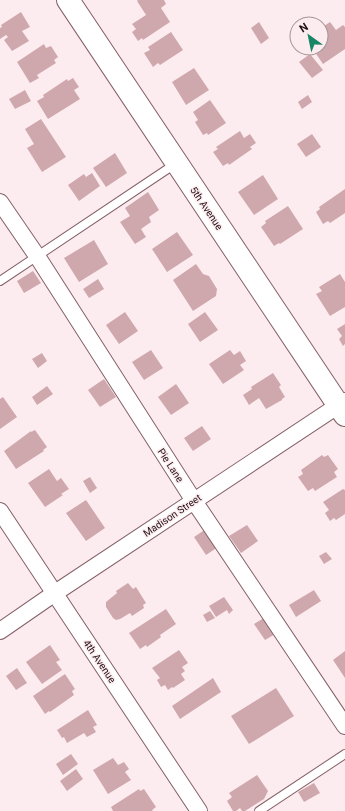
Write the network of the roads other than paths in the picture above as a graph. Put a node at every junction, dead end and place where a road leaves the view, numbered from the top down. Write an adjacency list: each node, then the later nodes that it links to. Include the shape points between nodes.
1 (68, 0): 2 (street, 5th Avenue)
2 (177, 163): 4 (lane); 6 (street, 5th Avenue)
3 (0, 202): 4 (street, Pie Lane)
4 (37, 256): 5 (lane); 7 (street, Pie Lane)
5 (0, 281)
6 (343, 407): 7 (street, Madison Street)
7 (194, 501): 9 (street, Madison Street); 11 (street, Pie Lane)
8 (0, 511): 9 (street, 4th Avenue)
9 (55, 593): 10 (street, Madison Street); 13 (street, 4th Avenue)
10 (0, 632)
11 (345, 726)
12 (345, 754): 14 (lane)
13 (199, 811)
14 (259, 811)

